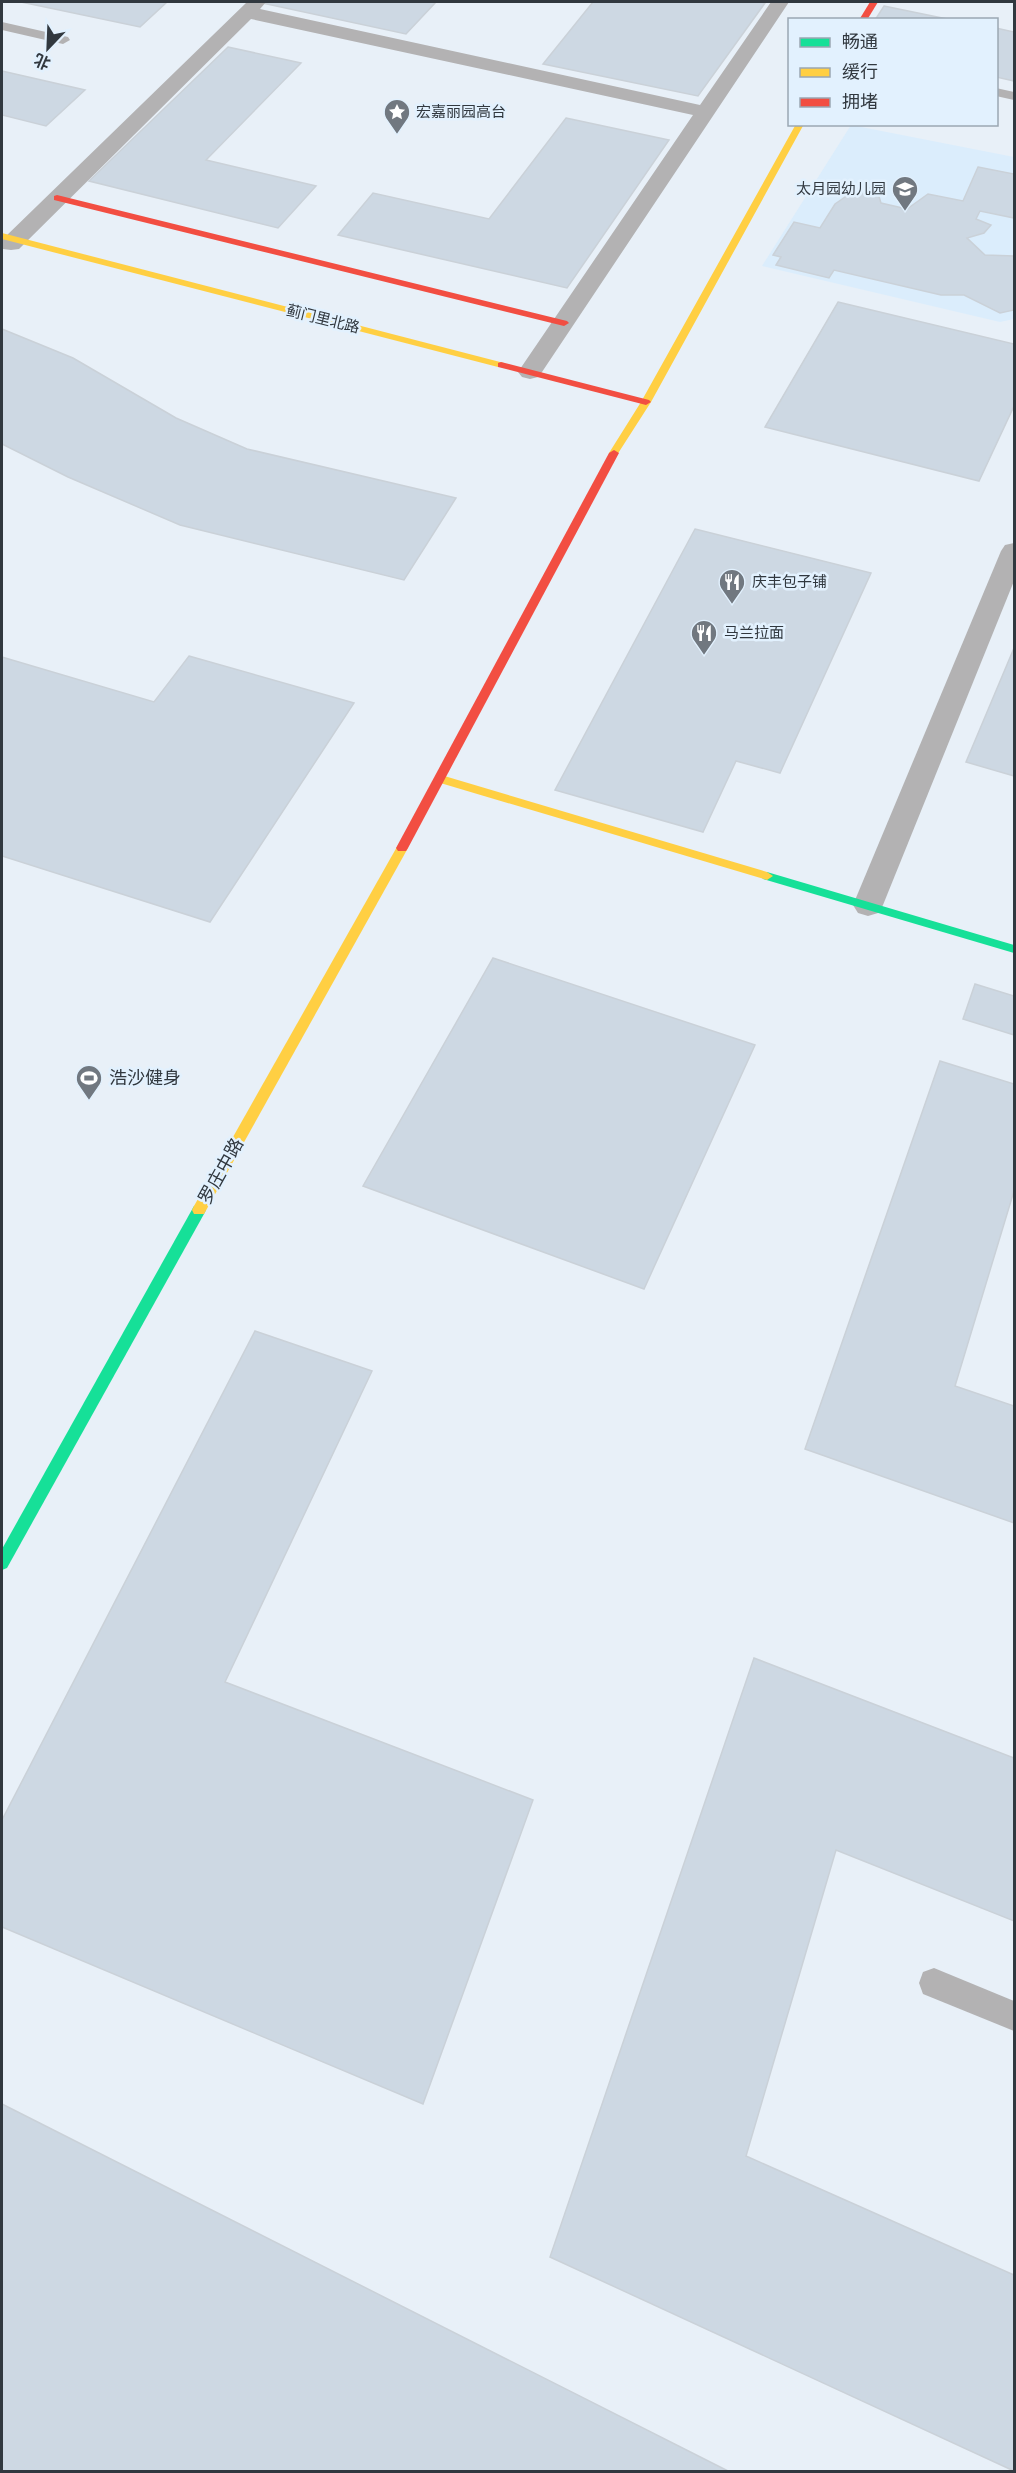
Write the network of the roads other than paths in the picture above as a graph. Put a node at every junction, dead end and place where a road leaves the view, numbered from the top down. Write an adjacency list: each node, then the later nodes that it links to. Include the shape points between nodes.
1 (780, 2): 9 (street)
2 (874, 2): 4 (street)
3 (251, 7): 9 (street); 11 (street)
4 (864, 18)
5 (2, 26): 6 (lane)
6 (63, 40)
7 (998, 92): 8 (lane)
8 (1014, 96)
9 (705, 112): 13 (street)
10 (799, 126): 15 (street, 罗庄中路)
11 (57, 198): 12 (street); 13 (street)
12 (6, 240): 14 (street, 蓟门里北路)
13 (564, 323): 14 (street)
14 (530, 372): 15 (street, 蓟门里北路)
15 (645, 402): 17 (street, 罗庄中路)
16 (1014, 551): 18 (street)
17 (441, 779): 18 (street); 20 (street, 罗庄中路)
18 (868, 905): 19 (street)
19 (1014, 949)
20 (2, 1563)
21 (934, 1983): 22 (lane)
22 (1014, 2016)

